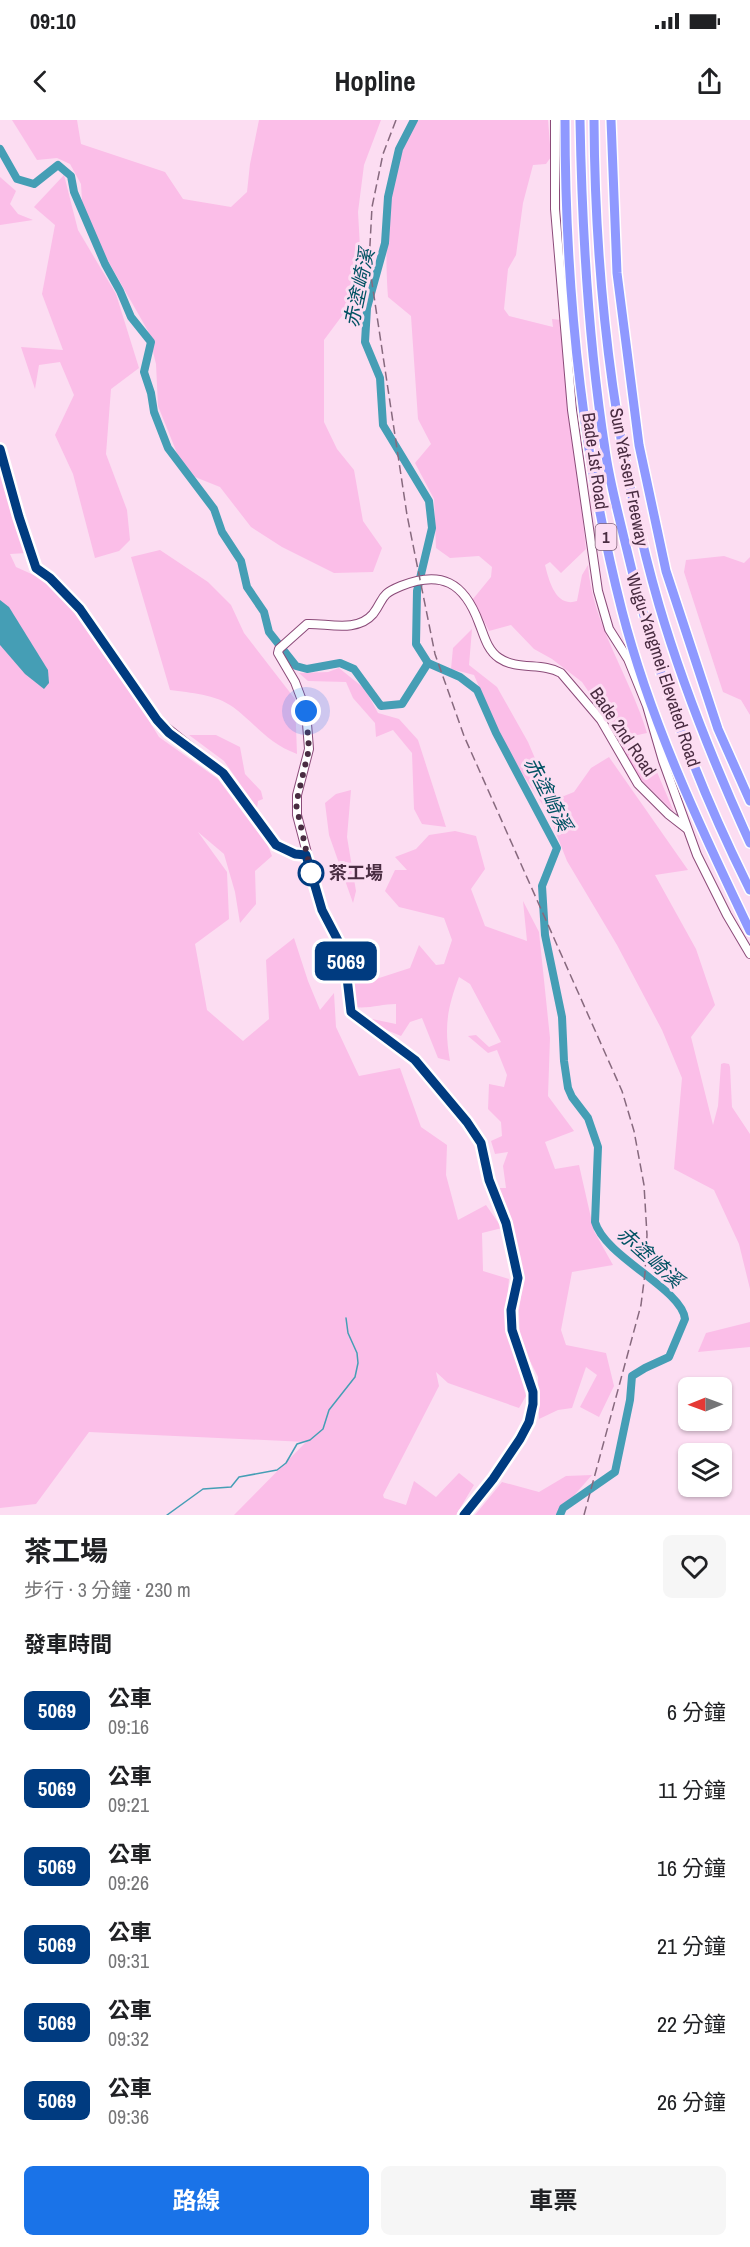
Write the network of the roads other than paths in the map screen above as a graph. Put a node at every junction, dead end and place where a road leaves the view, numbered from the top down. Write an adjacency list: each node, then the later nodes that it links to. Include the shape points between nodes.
1 (555, 120): 8 (street, Bade 1st Road, via 559,273 593,567 609,629 628,659 647,706)
2 (565, 120): 12 (highway, Wugu-Yangmei Elevated Road / 1, via 565,194 574,334 591,471 622,611 691,809)
3 (580, 120): 11 (highway, Sun Yat-sen Freeway / 1, via 588,301 598,399 613,489 656,663 716,822)
4 (594, 120): 9 (highway, Sun Yat-sen Freeway / 1, via 598,241 607,333 640,532 684,684)
5 (611, 120): 7 (highway, Wugu-Yangmei Elevated Road, via 617,273 639,445 666,571 718,729)
6 (0, 450): 10 (street, via 36,568 80,609 169,733 223,773 276,845)
7 (750, 801)
8 (686, 828): 10 (street, Bade 2nd Road, via 638,784 601,720 561,674 498,658 463,595 451,582 426,578 383,594 366,619 346,626 307,624 279,649 301,696 309,725 309,749 296,804); 13 (street, Bade 1st Road, via 710,884)
9 (750, 843)
10 (306, 855): 14 (street, Bade 2nd Road, via 322,910 344,952 351,1012 415,1060 467,1122 481,1143 489,1180 506,1223 518,1278 511,1310 512,1330 533,1392 533,1404 520,1439)
11 (750, 890)
12 (750, 931)
13 (750, 954)
14 (464, 1515)

